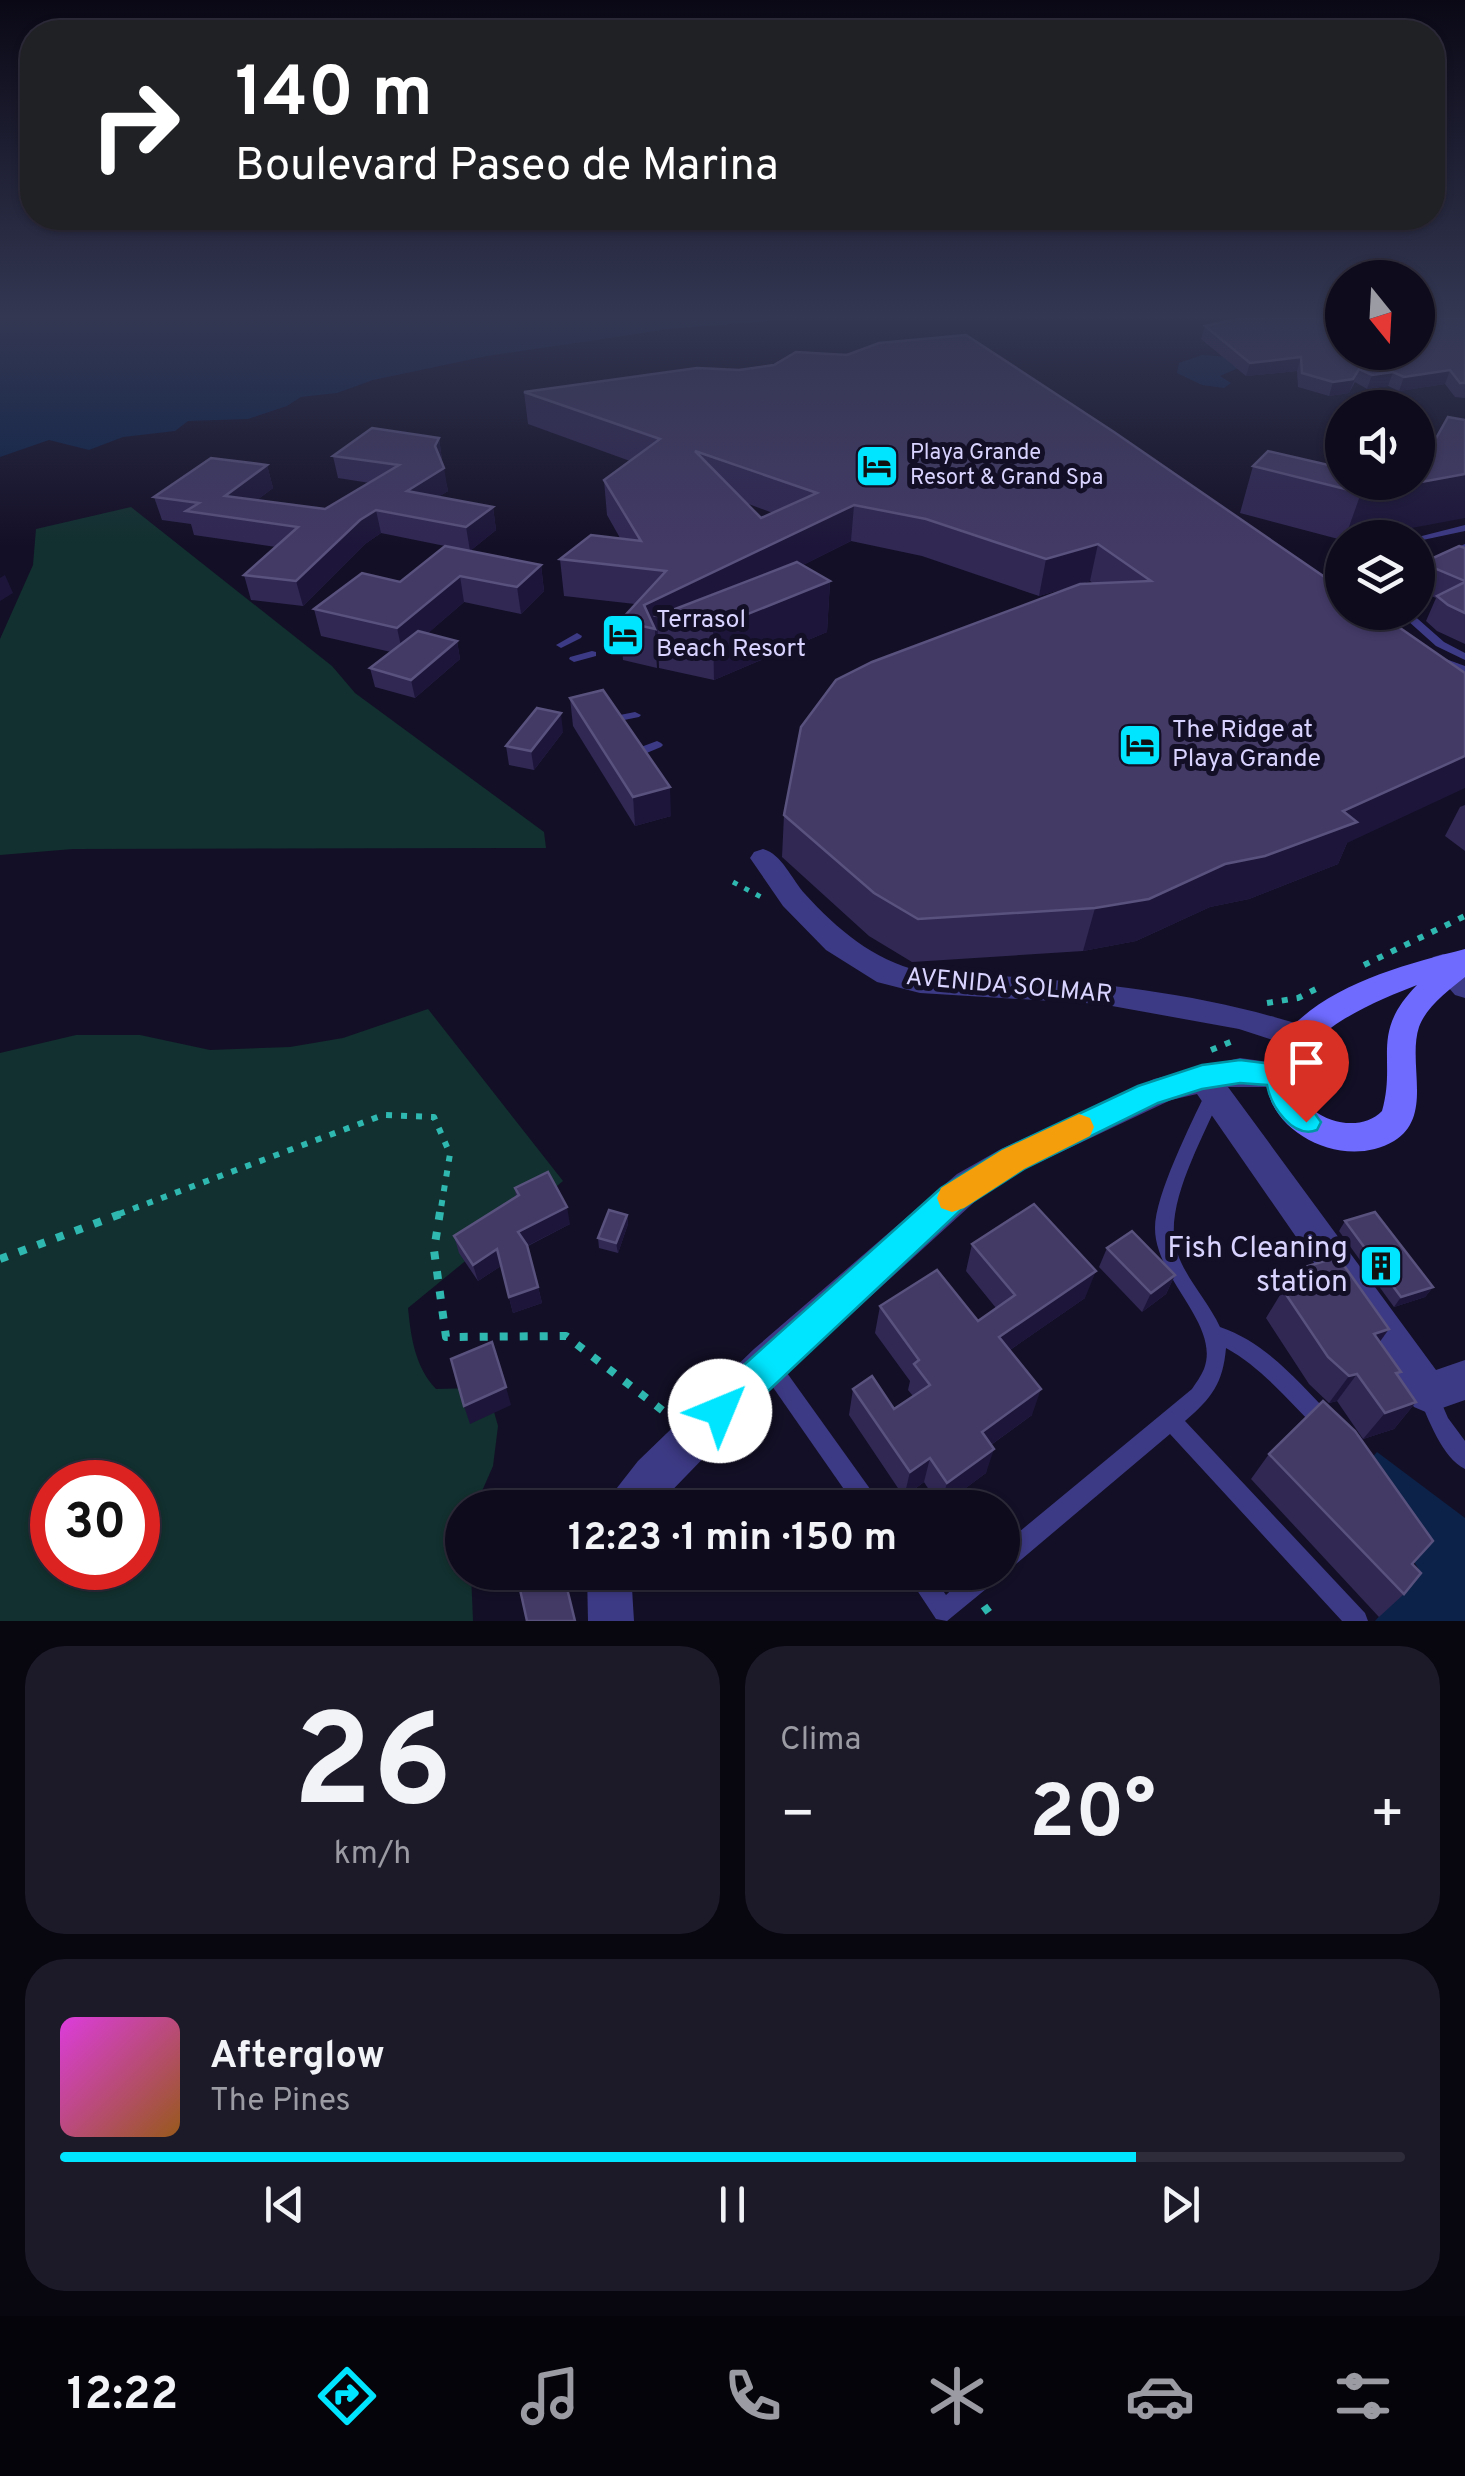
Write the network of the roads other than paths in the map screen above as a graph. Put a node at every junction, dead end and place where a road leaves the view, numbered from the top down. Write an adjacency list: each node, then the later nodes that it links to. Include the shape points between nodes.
1 (1465, 528): 2 (lane)
2 (1435, 535)
3 (1435, 546): 5 (lane)
4 (1465, 547): 5 (lane)
5 (1448, 552): 6 (lane)
6 (1435, 558)
7 (1424, 630): 12 (lane)
8 (578, 636): 9 (lane)
9 (561, 645)
10 (592, 654): 13 (lane)
11 (1434, 655): 14 (lane)
12 (1465, 657)
13 (574, 659)
14 (1465, 670)
15 (635, 714): 16 (lane)
16 (614, 719)
17 (657, 745): 18 (lane)
18 (637, 752)
19 (763, 858): 21 (street, AVENIDA SOLMAR, via 836,943 887,974 931,983 1102,992 1240,1017)
20 (1458, 969): 21 (main road, via 1412,973); 23 (main road, via 1407,1018 1399,1046 1400,1104 1384,1131 1348,1138 1322,1131 1287,1101)
21 (1300, 1037): 23 (main road)
22 (1207, 1074): 23 (street); 24 (lane, via 1164,1230 1172,1260); 25 (street, via 1132,1102 969,1184); 27 (street)
23 (1279, 1074)
24 (1214, 1334): 28 (lane, via 1211,1382); 29 (lane, via 1257,1357)
25 (768, 1364): 31 (street); 32 (lane)
26 (1465, 1380): 27 (street)
27 (1428, 1393): 30 (lane)
28 (1171, 1420): 33 (lane); 38 (lane)
29 (1339, 1436)
30 (1465, 1460)
31 (642, 1490)
32 (857, 1490)
33 (1020, 1546)
34 (610, 1590): 37 (street)
35 (929, 1590): 36 (lane, via 944,1611)
36 (968, 1590)
37 (611, 1621)
38 (1358, 1621)

